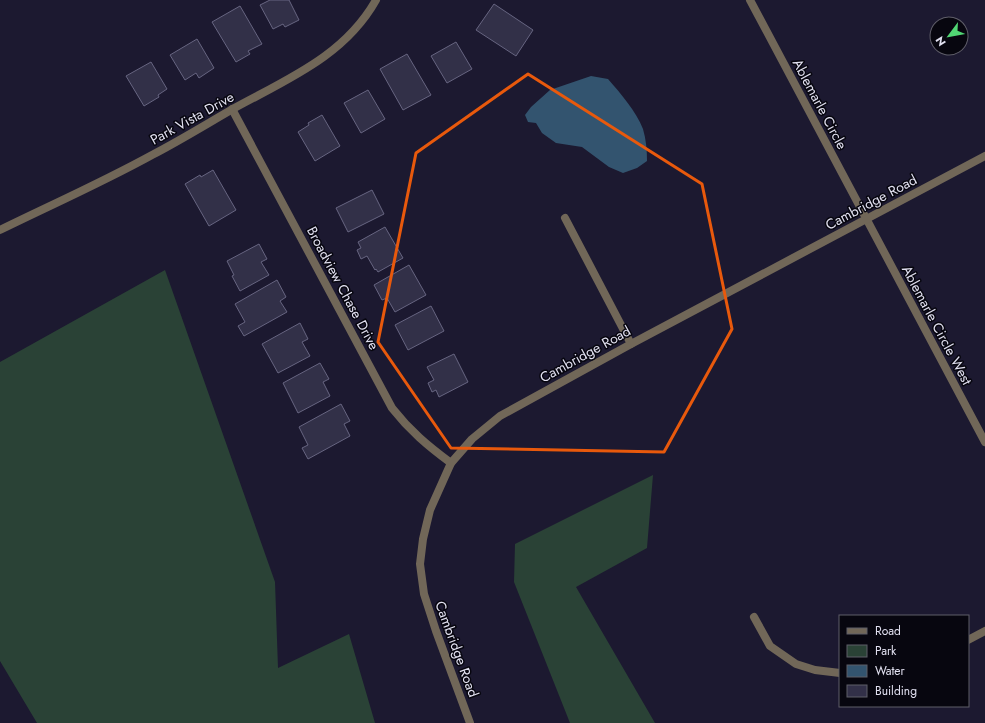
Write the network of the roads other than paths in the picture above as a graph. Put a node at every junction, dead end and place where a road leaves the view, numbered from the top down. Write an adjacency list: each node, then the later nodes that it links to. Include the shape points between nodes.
1 (376, 0): 3 (street, Park Vista Drive, via 350,35 321,60)
2 (750, 0): 6 (street, Ablemarle Circle)
3 (232, 109): 7 (street, Park Vista Drive, via 152,155); 10 (street, Broadview Chase Drive, via 392,408 424,443)
4 (985, 156): 6 (street, Cambridge Road)
5 (565, 218): 8 (street)
6 (866, 220): 8 (street, Cambridge Road); 9 (street, Ablemarle Circle West)
7 (0, 230)
8 (631, 344): 10 (street, Cambridge Road, via 500,416 472,439)
9 (985, 442)
10 (451, 463): 15 (street, Cambridge Road, via 430,510 420,564 424,594)
11 (754, 617): 14 (street, via 770,646 796,664 815,670)
12 (985, 631): 13 (street)
13 (969, 639)
14 (839, 673)
15 (470, 723)

